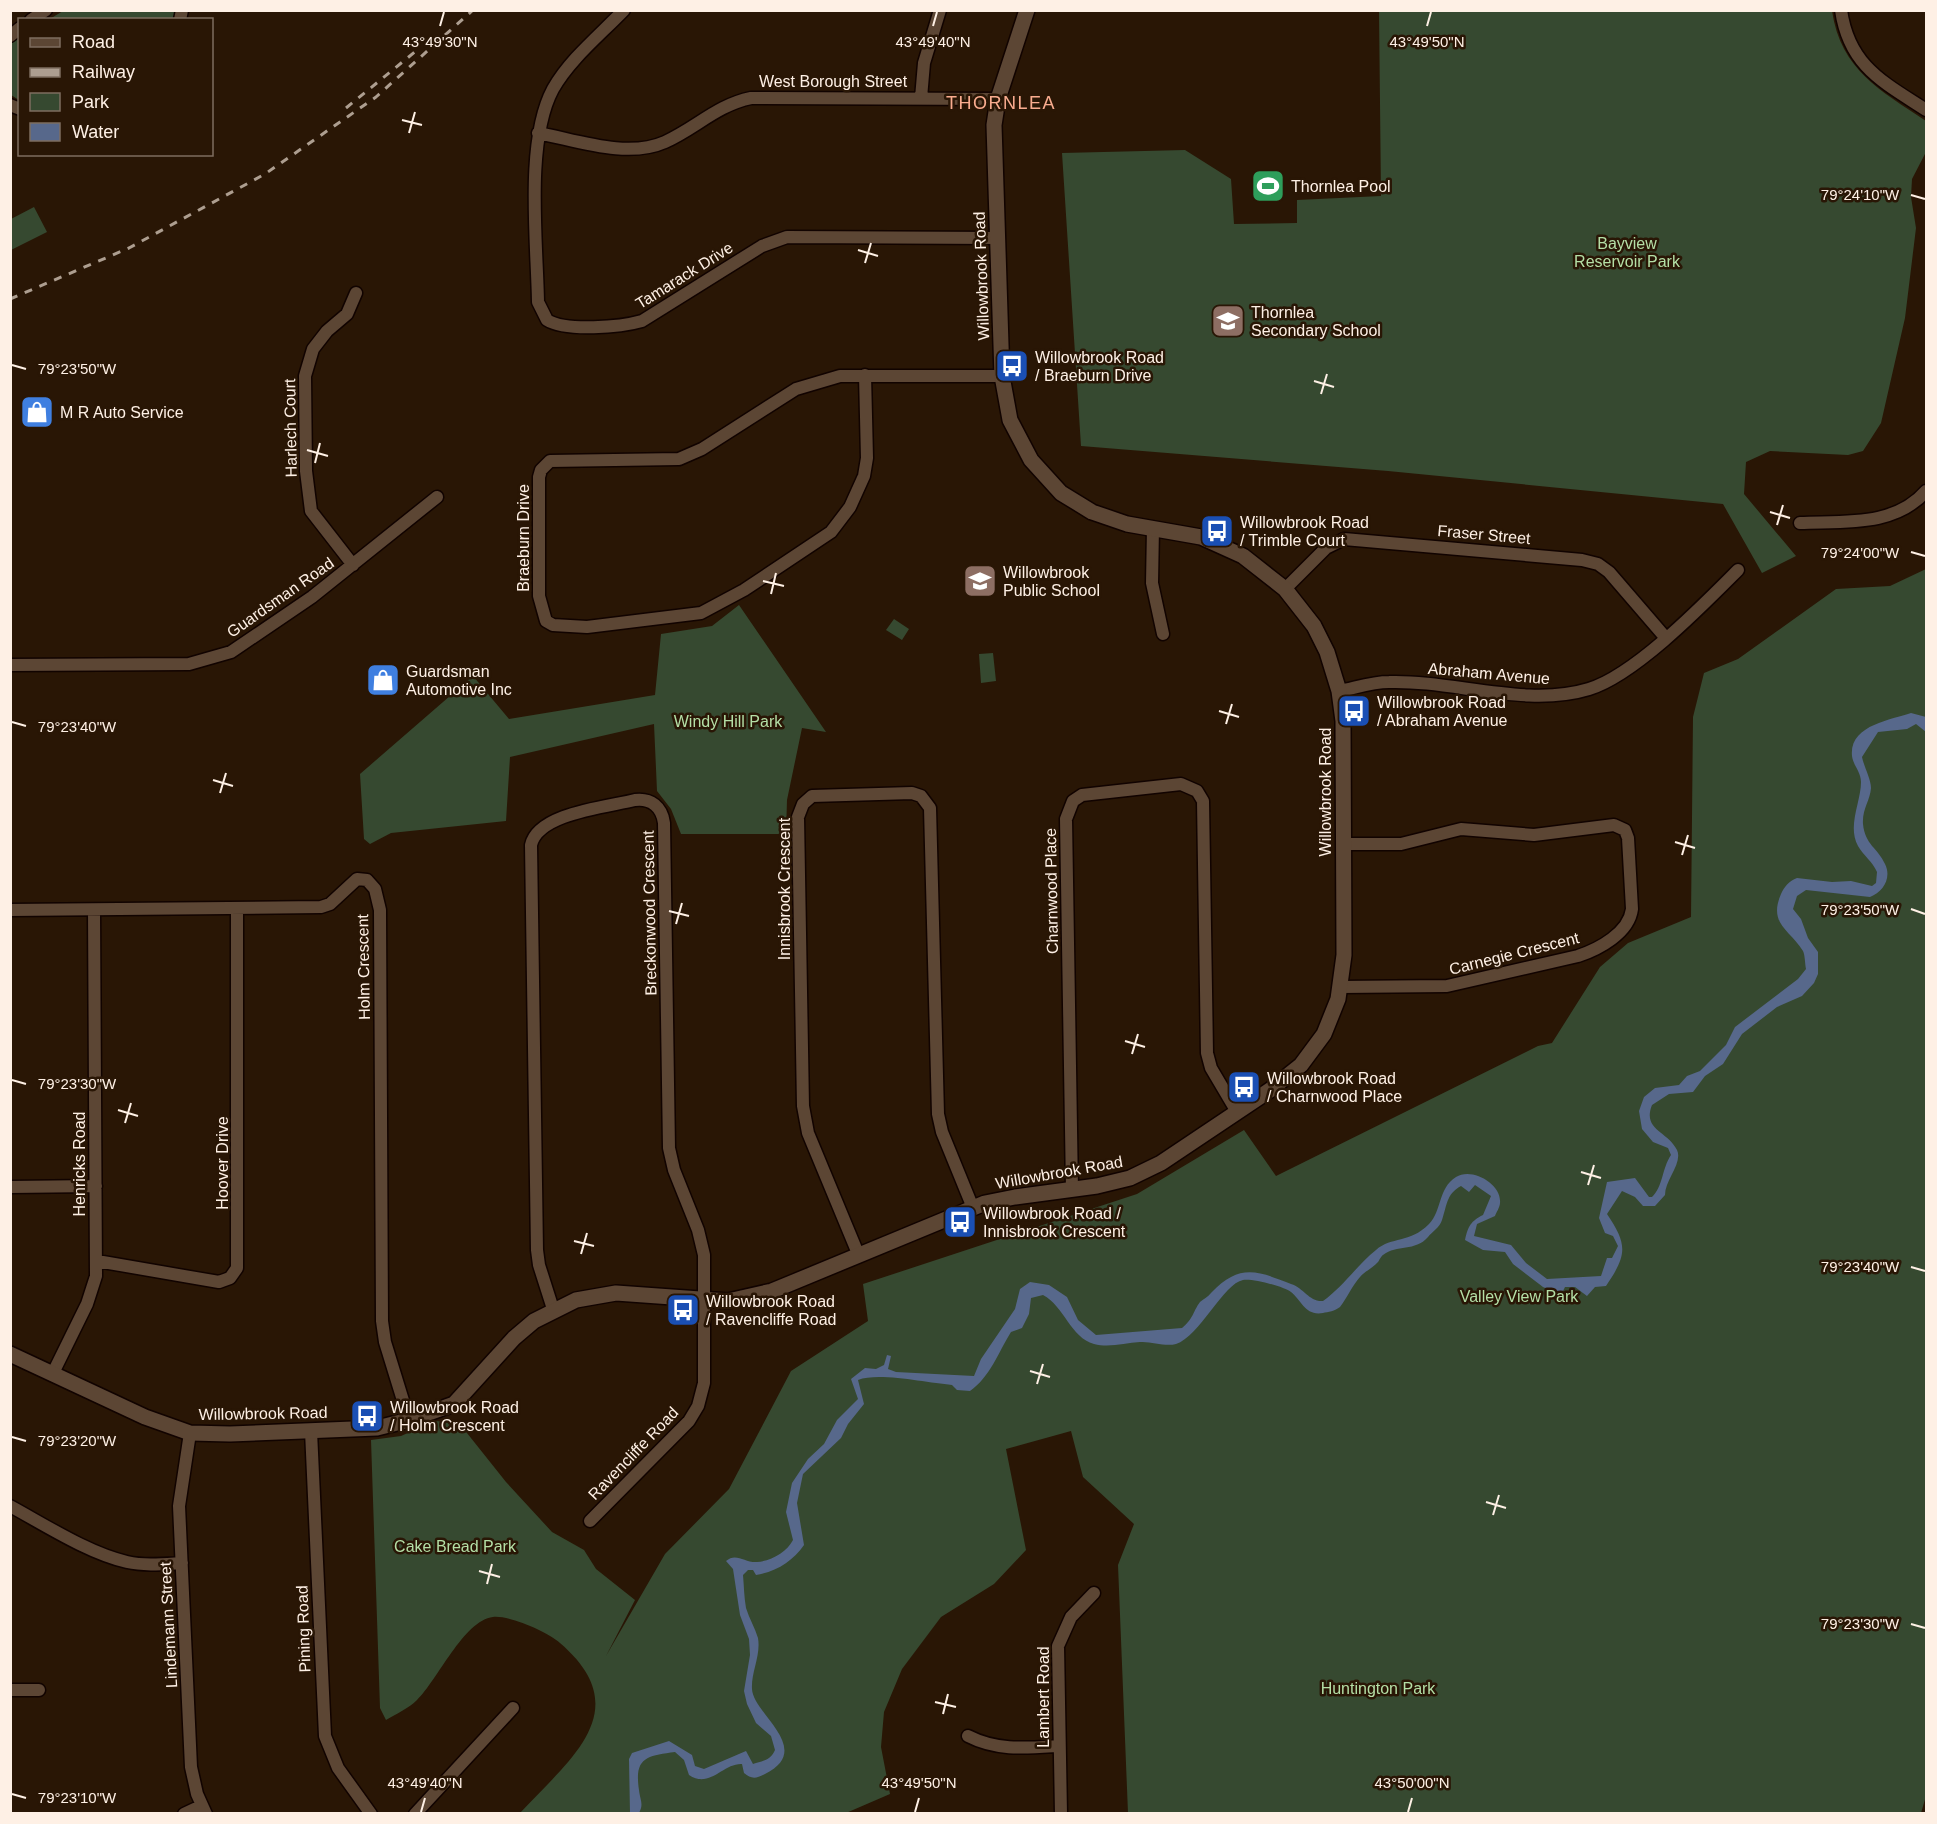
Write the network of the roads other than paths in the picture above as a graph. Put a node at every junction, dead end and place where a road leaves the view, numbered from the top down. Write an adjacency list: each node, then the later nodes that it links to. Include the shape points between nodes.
1 (624, 10): 8 (street, Tamarack Drive, via 561,77 546,104)
2 (940, 10): 5 (street, via 924,63)
3 (1027, 10): 6 (street, Willowbrook Road)
4 (1841, 10): 7 (street, via 1844,28 1858,58 1877,78)
5 (921, 98): 6 (street, West Borough Street); 8 (street, West Borough Street, via 751,98 723,106 666,141 640,148)
6 (998, 99): 9 (street, Willowbrook Road, via 994,137)
7 (1926, 110)
8 (538, 134): 9 (street, Tamarack Drive, via 538,302 543,316 559,326 620,325 647,319 762,246 787,237)
9 (998, 238): 12 (street, Willowbrook Road)
10 (356, 293): 17 (street, Harlech Court, via 347,314 313,349 305,376 305,461 311,511)
11 (865, 375): 11 (street, Braeburn Drive, via 840,376 796,389 702,449 679,459 560,460 544,466 539,477 539,596 546,621 588,627 702,613 831,532 850,507 864,476); 12 (street, Braeburn Drive)
12 (1002, 376): 16 (street, Willowbrook Road, via 1015,431 1049,482 1092,512)
13 (1926, 491): 15 (street, via 1912,505 1884,517)
14 (437, 497): 17 (street, Guardsman Road)
15 (1800, 523)
16 (1153, 528): 19 (street, Willowbrook Road, via 1201,537 1231,550); 20 (street, via 1153,590)
17 (353, 565): 22 (street, Guardsman Road, via 231,652 189,664)
18 (1738, 570): 21 (street, Abraham Avenue)
19 (1285, 589): 21 (street, Fraser Street, via 1326,548 1344,540 1582,560 1609,572); 23 (street, Willowbrook Road, via 1321,640)
20 (1163, 634)
21 (1665, 637): 23 (street, Abraham Avenue, via 1614,678 1576,692 1535,695 1390,682)
22 (10, 665)
23 (1339, 691): 24 (street, Willowbrook Road)
24 (1344, 844): 28 (street, Willowbrook Road); 28 (street, Carnegie Crescent, via 1401,844 1461,829 1534,835 1614,825 1625,830 1628,838 1632,909 1623,929 1578,956 1444,987)
25 (237, 908): 27 (street, Holm Crescent); 35 (street, Hoover Drive, via 237,1268 231,1278 219,1282); 40 (street, Holm Crescent, via 321,907 330,904 357,879 367,880 375,889 380,910 382,1321)
26 (10, 910): 27 (street, Holm Crescent)
27 (94, 910): 30 (street, Henricks Road)
28 (1341, 987): 29 (street, Willowbrook Road, via 1330,1022 1309,1055 1292,1074)
29 (1237, 1112): 32 (street, Willowbrook Road, via 1145,1172 1113,1183); 32 (street, Charnwood Place, via 1211,1068 1207,1053 1203,801 1197,791 1181,784 1082,795 1073,801 1066,819)
30 (96, 1186): 31 (street); 35 (street, Henricks Road)
31 (10, 1187)
32 (1072, 1190): 33 (street, Willowbrook Road, via 1015,1197)
33 (973, 1208): 34 (street, Willowbrook Road); 34 (street, Innisbrook Crescent, via 938,1114 930,808 921,796 912,793 812,796 803,804 798,817 803,1106 808,1133)
34 (858, 1256): 36 (street, Willowbrook Road, via 761,1295 739,1300)
35 (97, 1261): 39 (street, Henricks Road, via 87,1304)
36 (704, 1300): 37 (street, Willowbrook Road, via 616,1293 576,1300); 37 (street, Breckonwood Crescent, via 703,1247 669,1148 664,824 656,805 640,799 548,822 536,832 531,845 537,1250); 44 (street, Ravencliffe Road, via 704,1383 695,1411)
37 (553, 1309): 40 (street, Willowbrook Road, via 514,1338 454,1404)
38 (10, 1354): 39 (street, Willowbrook Road)
39 (53, 1373): 42 (street, Willowbrook Road, via 152,1421)
40 (409, 1420): 41 (street, Willowbrook Road, via 377,1428)
41 (310, 1431): 42 (street, Willowbrook Road); 54 (street, Pining Road, via 325,1736 338,1768)
42 (190, 1433): 45 (street, Lindemann Street, via 179,1506)
43 (10, 1506): 45 (street, via 125,1562)
44 (590, 1521)
45 (182, 1563): 52 (street, Lindemann Street, via 191,1767)
46 (1094, 1593): 51 (street, Lambert Road, via 1071,1617 1058,1646)
47 (10, 1690): 48 (street)
48 (39, 1690)
49 (513, 1708): 55 (street)
50 (968, 1736): 51 (street, via 998,1747)
51 (1058, 1746): 56 (street, Lambert Road)
52 (204, 1810): 53 (street)
53 (184, 1814)
54 (371, 1814)
55 (415, 1814)
56 (1061, 1814)

